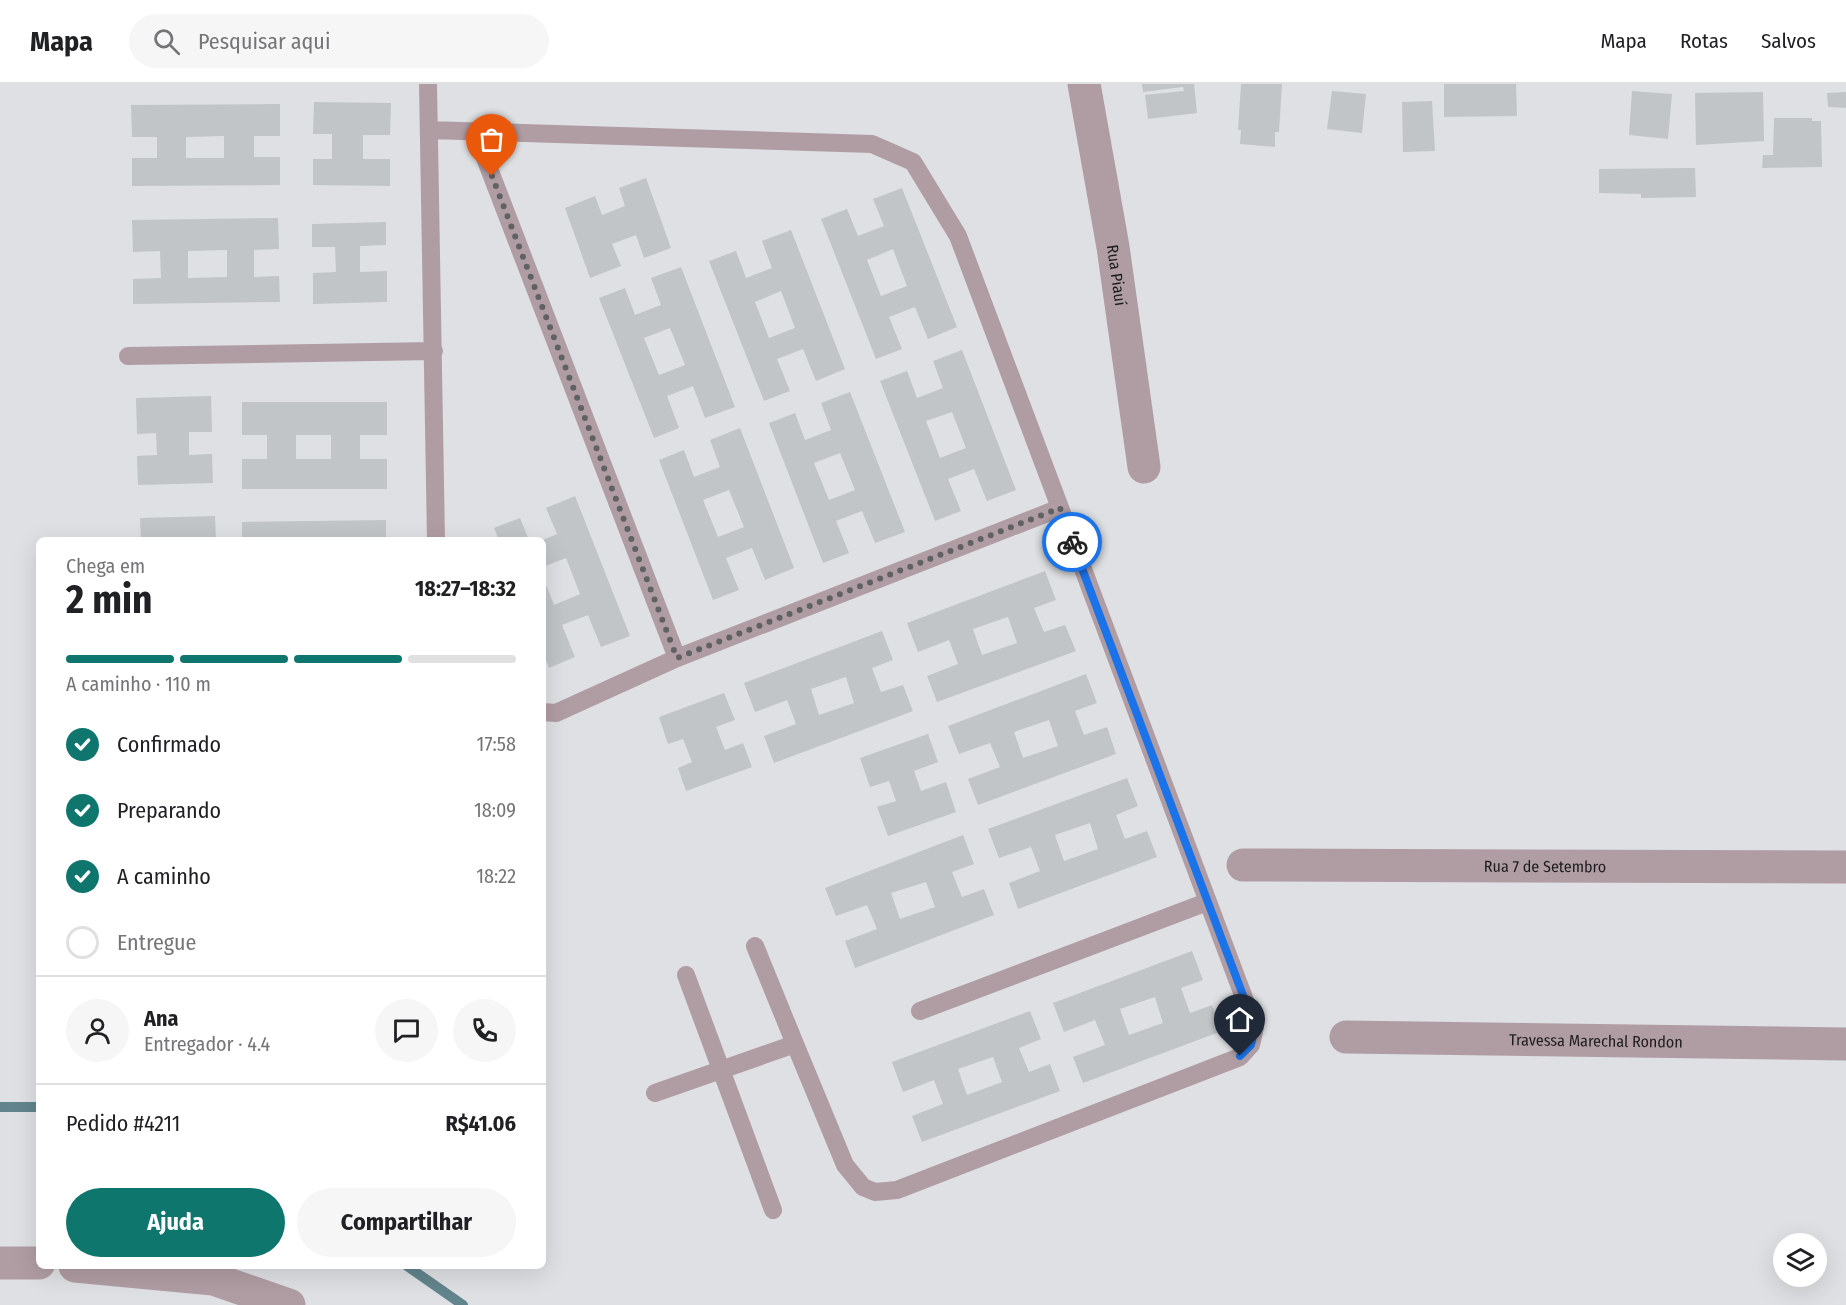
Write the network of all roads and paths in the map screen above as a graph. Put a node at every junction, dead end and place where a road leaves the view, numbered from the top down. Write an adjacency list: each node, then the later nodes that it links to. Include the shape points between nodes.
1 (428, 84): 3 (lane)
2 (1084, 84): 7 (street, Rua Piauí, via 1113,247)
3 (429, 130): 4 (lane); 5 (lane)
4 (475, 132): 8 (lane, via 872,144 913,162 957,236); 10 (lane)
5 (434, 351): 6 (lane); 9 (lane)
6 (128, 356)
7 (1144, 467)
8 (1060, 508): 10 (lane); 14 (lane)
9 (436, 537)
10 (677, 658): 11 (lane, via 556,713)
11 (546, 712)
12 (1243, 865): 13 (street, Rua 7 de Setembro)
13 (1846, 867)
14 (1207, 902): 17 (lane); 19 (lane, via 1255,1027 1251,1045 1240,1056 897,1190 875,1192 863,1187 845,1165)
15 (755, 946): 19 (lane)
16 (686, 975): 21 (lane)
17 (920, 1011)
18 (1346, 1037): 20 (street, Travessa Marechal Rondon)
19 (795, 1044): 21 (lane)
20 (1846, 1044)
21 (719, 1071): 22 (lane); 23 (lane)
22 (655, 1093)
23 (772, 1210)
24 (0, 1263): 25 (street)
25 (36, 1263)
26 (107, 1269): 27 (street, via 213,1279)
27 (289, 1305)

